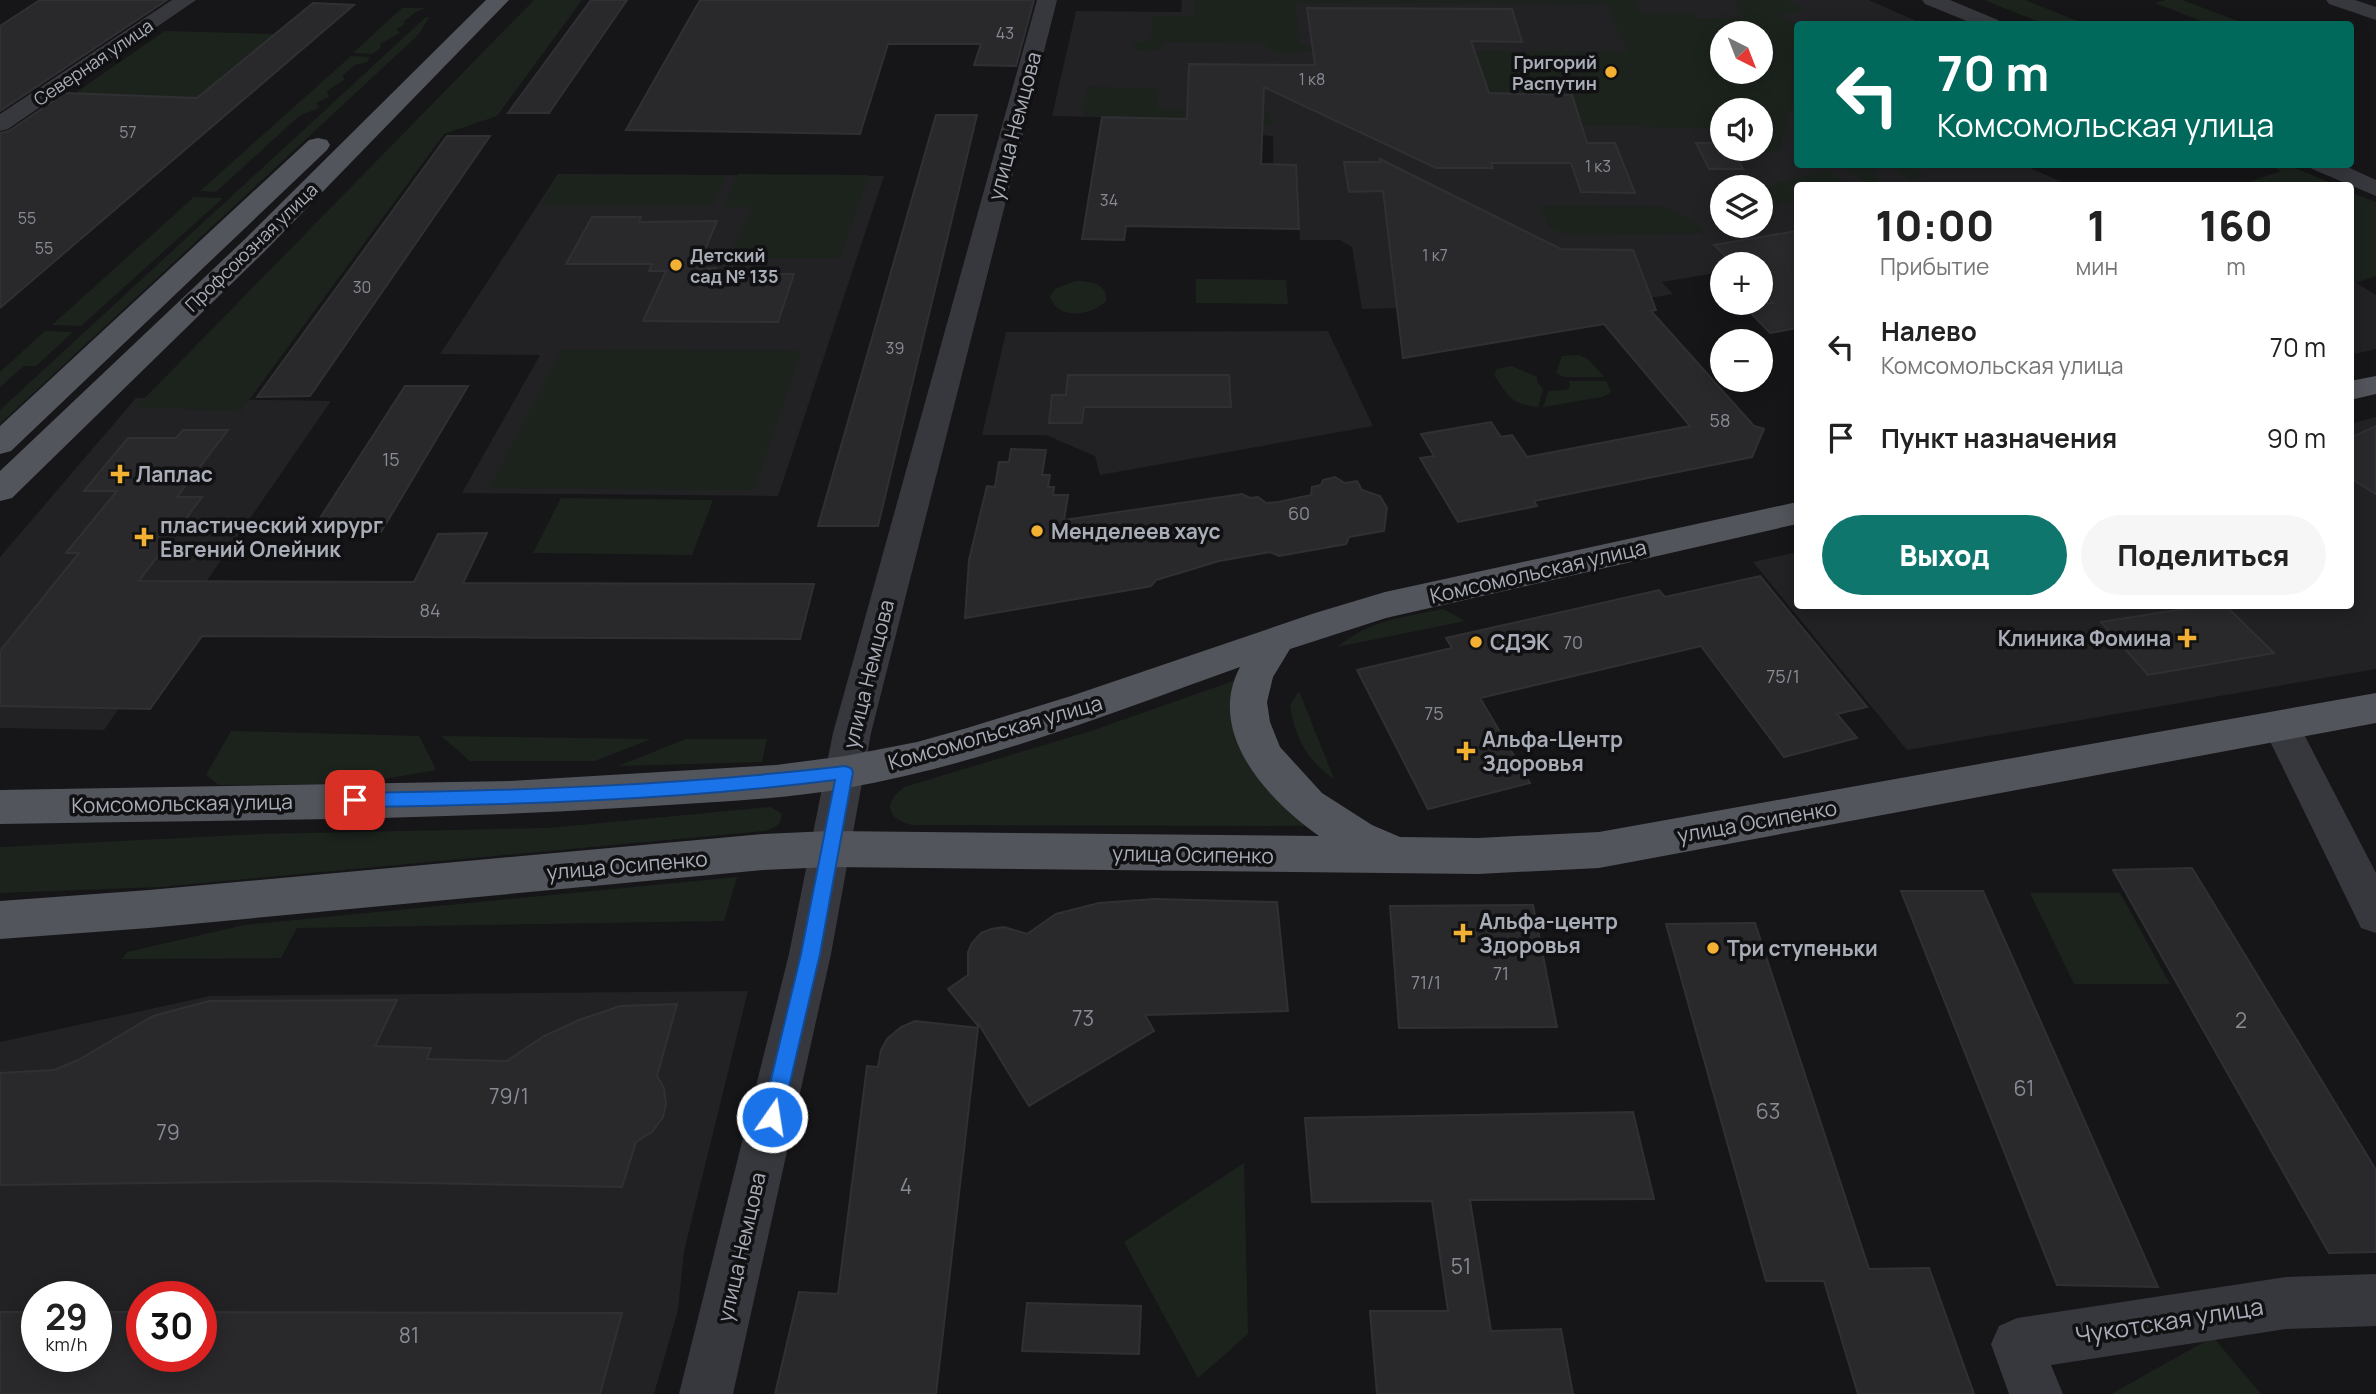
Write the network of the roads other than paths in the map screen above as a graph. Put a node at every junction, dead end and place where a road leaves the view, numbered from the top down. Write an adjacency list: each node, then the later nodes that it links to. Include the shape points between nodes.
1 (186, 0): 9 (street, Северная улица)
2 (468, 0): 14 (main road, Профсоюзная улица)
3 (498, 0): 15 (main road, Профсоюзная улица, via 255,245)
4 (1047, 0): 20 (street, улица Немцова, via 895,567)
5 (1931, 0): 8 (street)
6 (2336, 0): 7 (street)
7 (2376, 14)
8 (1984, 21)
9 (0, 124)
10 (2329, 168): 11 (street)
11 (2376, 189)
12 (2376, 385): 13 (main road)
13 (2354, 390)
14 (0, 444)
15 (0, 490)
16 (1794, 514): 17 (main road, Комсомольская улица, via 1385,605)
17 (1277, 640): 20 (main road, Комсомольская улица, via 1082,709 917,758); 23 (main road, via 1255,675 1247,701 1252,729 1265,756 1290,788 1319,813 1342,830)
18 (2376, 708): 19 (main road, улица Осипенко)
19 (2282, 727): 23 (main road, улица Осипенко, via 1599,850); 24 (street)
20 (845, 772): 21 (main road, Комсомольская улица, via 776,781 510,798); 22 (street, улица Немцова)
21 (0, 807)
22 (830, 849): 23 (main road, улица Осипенко); 26 (main road, улица Осипенко); 28 (street, улица Немцова, via 810,954)
23 (1398, 856)
24 (2361, 858): 25 (street)
25 (2376, 915)
26 (0, 920)
27 (2376, 1300): 29 (street, Чукотская улица, via 2286,1303 2017,1344)
28 (706, 1394)
29 (2036, 1394)

